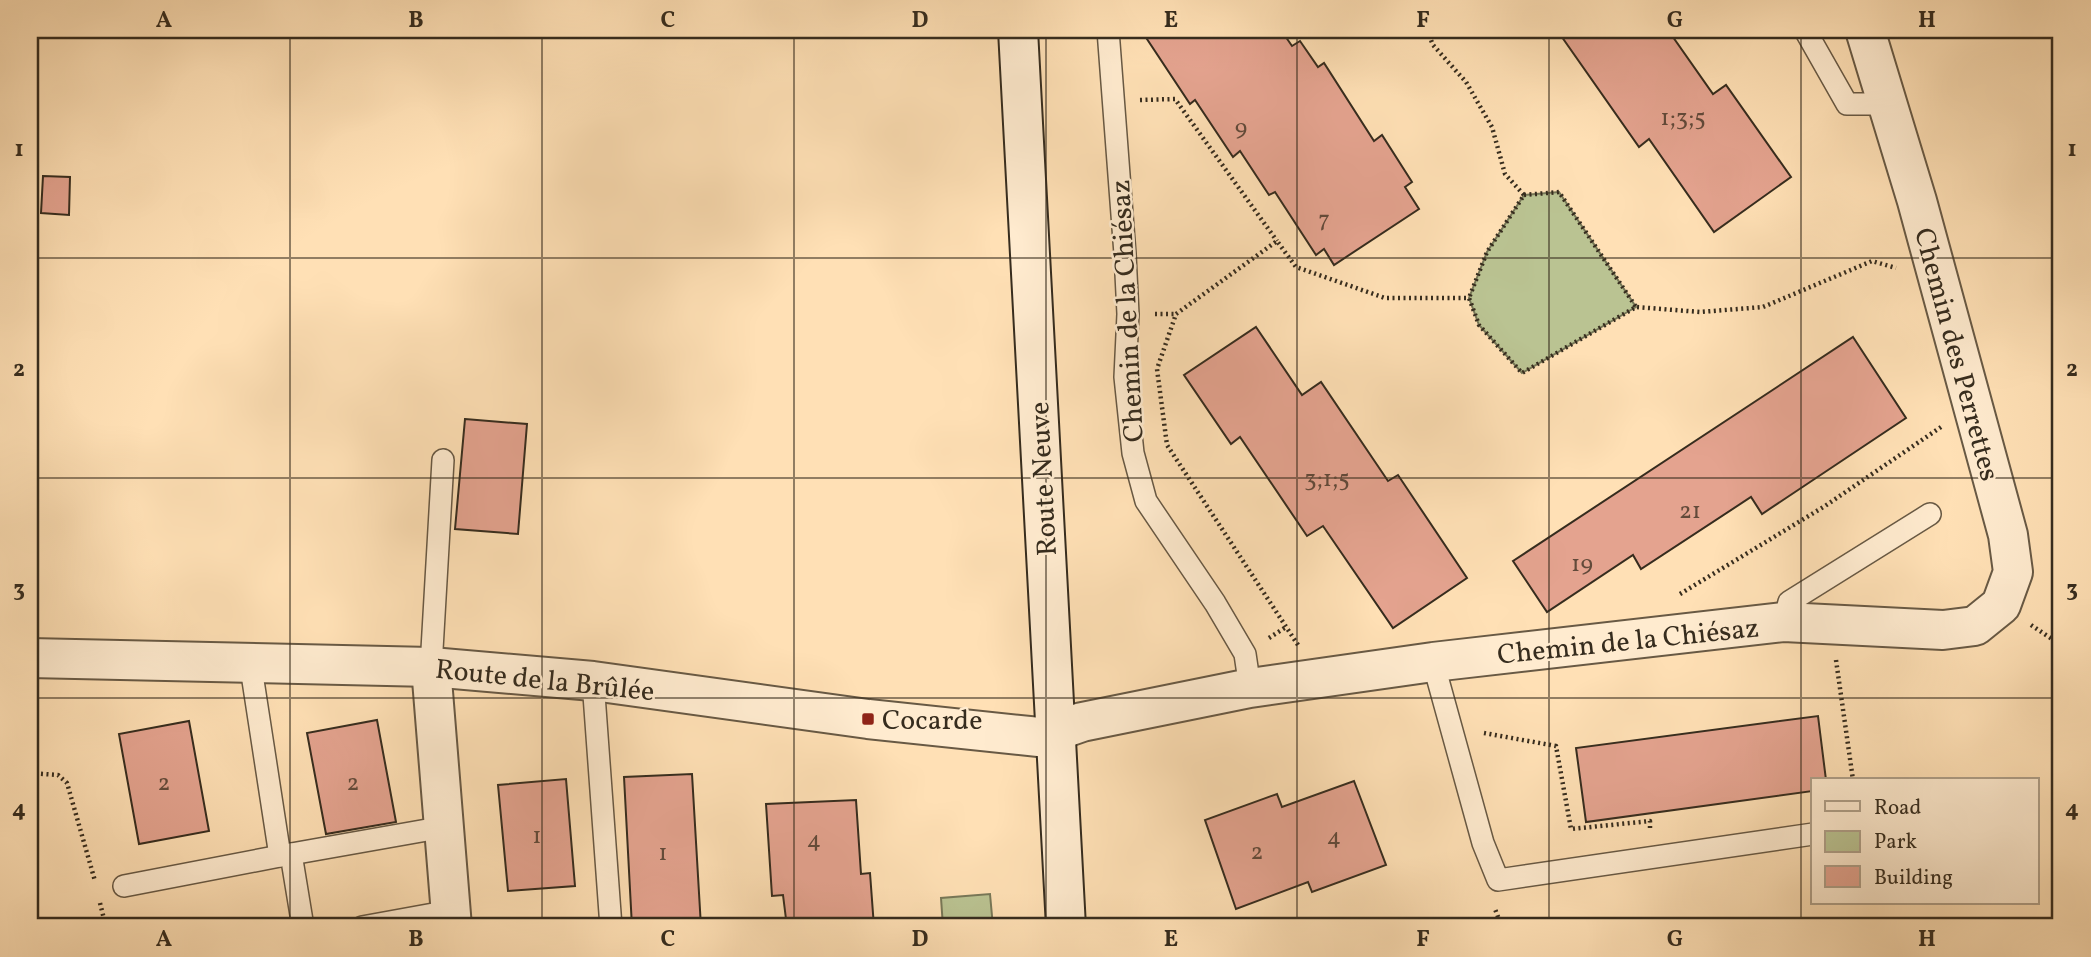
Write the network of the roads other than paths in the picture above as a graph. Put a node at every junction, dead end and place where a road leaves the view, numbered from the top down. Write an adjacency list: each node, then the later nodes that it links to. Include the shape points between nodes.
1 (1018, 30): 16 (street, Route Neuve)
2 (1108, 30): 15 (lane, Chemin de la Chiésaz, via 1125,254 1125,377 1133,453 1146,500 1245,654)
3 (1805, 30): 5 (lane, via 1847,104)
4 (1866, 30): 5 (street, Chemin des Perrettes)
5 (1887, 104): 8 (street, Chemin des Perrettes, via 2008,535 2013,572)
6 (443, 460): 13 (lane)
7 (1930, 514): 9 (lane, via 1789,602)
8 (2001, 605): 9 (street, Chemin de la Chiésaz, via 1975,626 1943,630)
9 (1784, 622): 12 (street, Chemin de la Chiésaz)
10 (30, 658): 11 (street, Route de la Brûlée)
11 (250, 661): 13 (street, Route de la Brûlée); 19 (lane)
12 (1433, 662): 15 (street, Chemin de la Chiésaz); 18 (lane, via 1483,843 1498,880)
13 (431, 667): 14 (street, Route de la Brûlée); 17 (street)
14 (593, 681): 16 (street, Route de la Brûlée, via 867,719 1039,737); 24 (lane)
15 (1250, 688): 16 (street, Chemin de la Chiésaz, via 1082,722)
16 (1057, 733): 25 (street, Route Neuve)
17 (443, 827): 19 (lane); 21 (street)
18 (1811, 834)
19 (286, 855): 20 (lane); 22 (lane)
20 (124, 886)
21 (451, 919): 23 (lane)
22 (303, 927)
23 (362, 927)
24 (611, 927)
25 (1066, 927)

